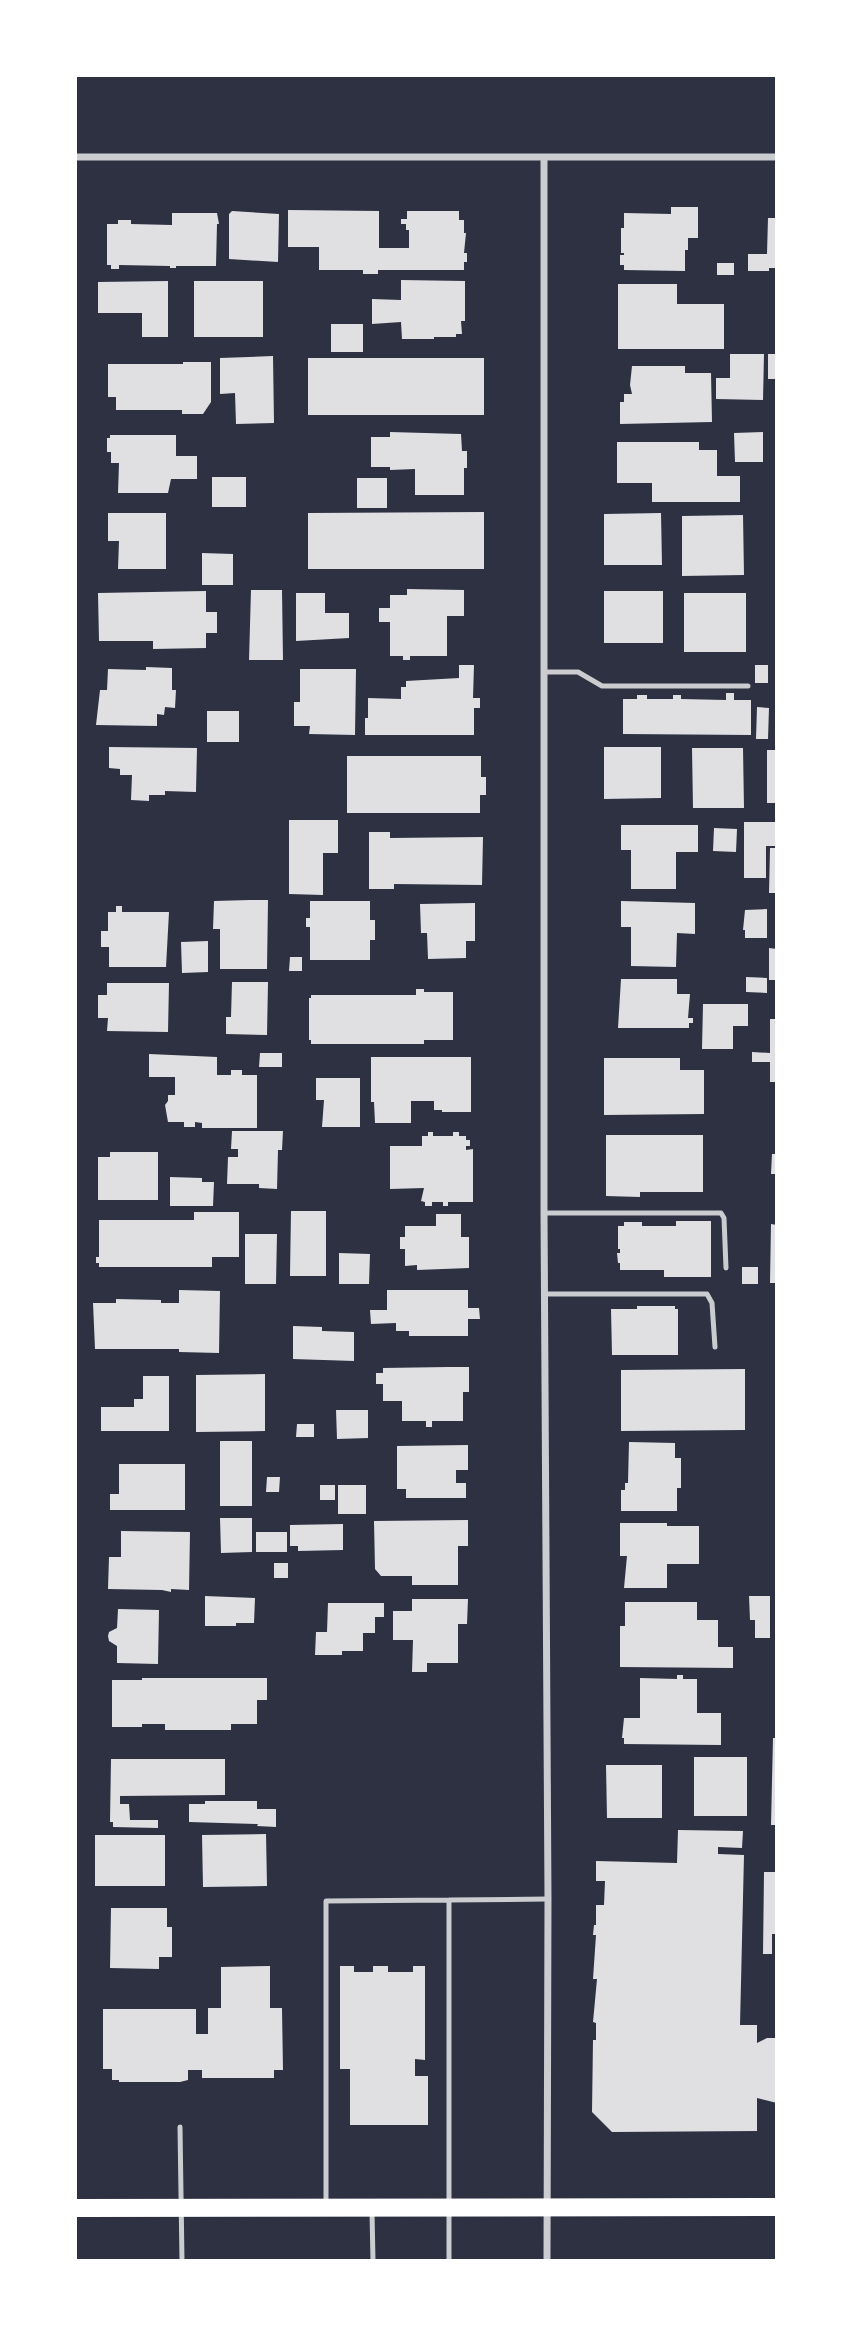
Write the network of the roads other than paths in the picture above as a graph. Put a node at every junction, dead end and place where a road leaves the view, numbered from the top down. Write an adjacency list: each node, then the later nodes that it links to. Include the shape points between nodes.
1 (75, 157): 2 (street)
2 (544, 157): 3 (street); 4 (street)
3 (777, 157)
4 (544, 672): 5 (lane, via 578,672 602,686); 6 (street)
5 (748, 686)
6 (544, 1213): 7 (lane, via 721,1213); 8 (street)
7 (726, 1268)
8 (546, 1294): 9 (lane, via 707,1294 712,1303); 10 (street)
9 (715, 1347)
10 (548, 1899): 11 (lane); 16 (street)
11 (449, 1900): 14 (lane, via 326,1901); 15 (lane)
12 (180, 2127): 13 (lane)
13 (181, 2207): 14 (main road); 18 (main road); 20 (lane)
14 (326, 2207): 19 (main road)
15 (449, 2207): 16 (main road); 19 (main road); 22 (lane)
16 (547, 2207): 17 (main road); 23 (street)
17 (777, 2207)
18 (75, 2208)
19 (372, 2209): 21 (lane)
20 (182, 2261)
21 (373, 2261)
22 (449, 2261)
23 (547, 2261)

